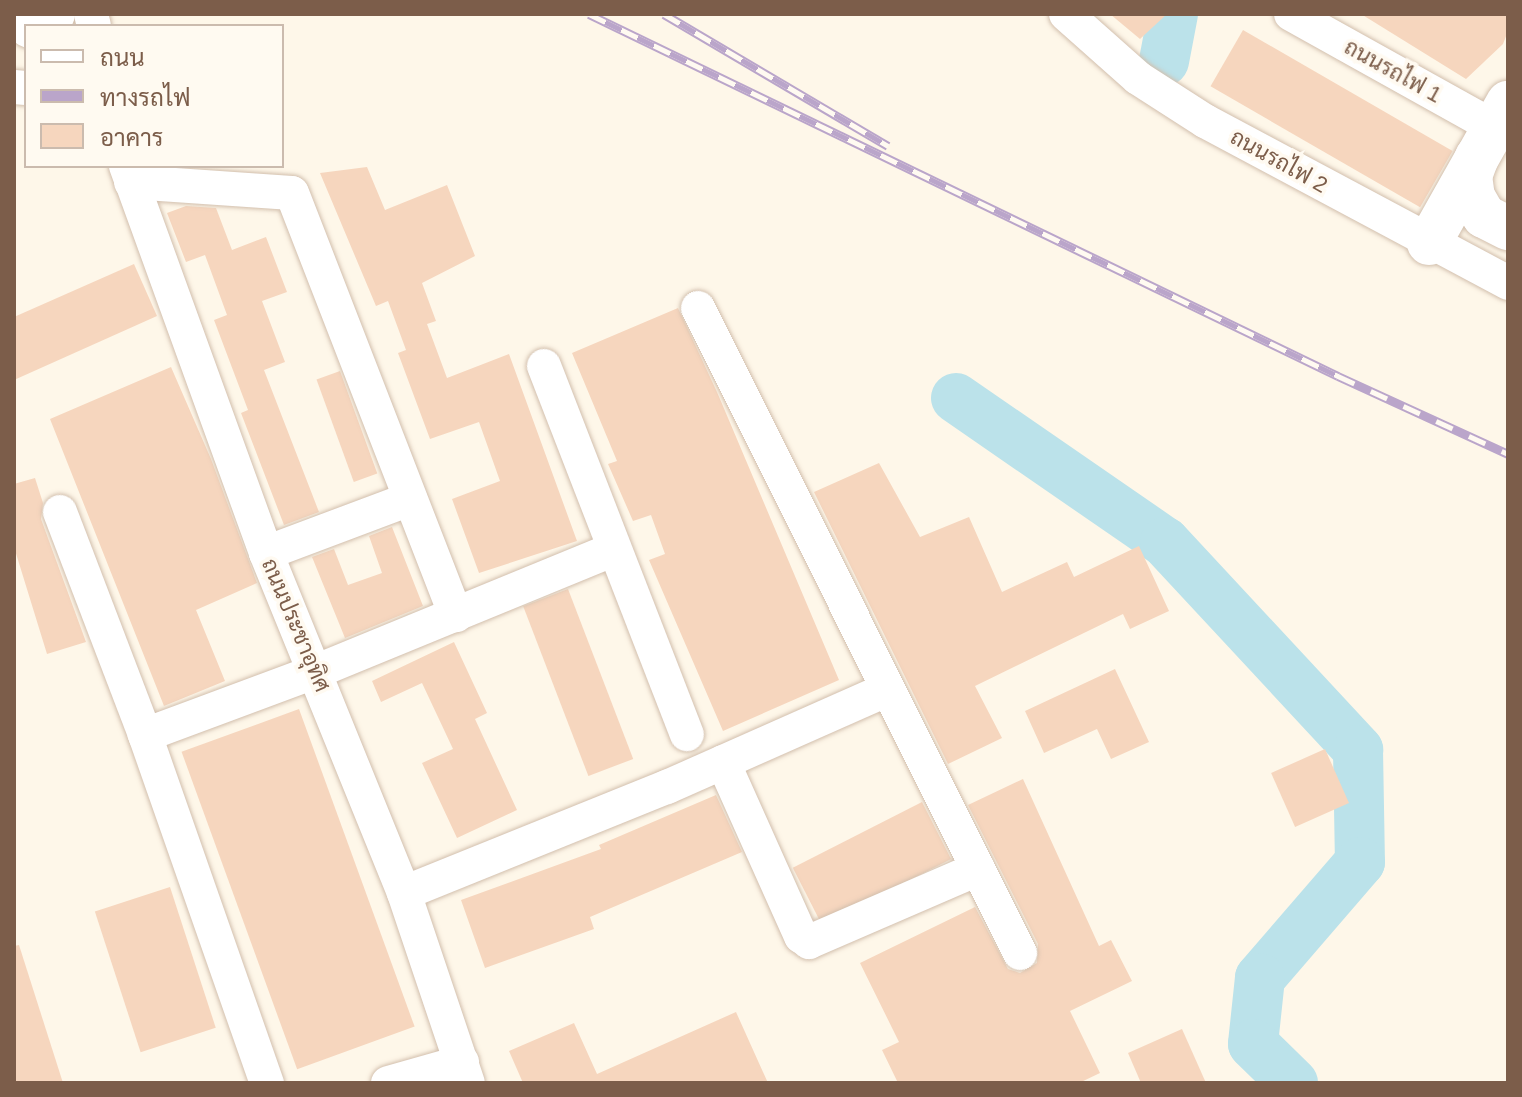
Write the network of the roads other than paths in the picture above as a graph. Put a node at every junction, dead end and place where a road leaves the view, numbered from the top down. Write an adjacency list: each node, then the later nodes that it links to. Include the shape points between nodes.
1 (53, 14): 4 (street)
2 (1066, 14): 8 (street, ถนนรถไฟ 2, via 1138,78 1205,121)
3 (1291, 14): 5 (street, ถนนรถไฟ 1)
4 (34, 24)
5 (1497, 130): 7 (street, via 1470,176 1473,197 1484,216); 8 (street)
6 (129, 174): 12 (street, via 292,193); 15 (street, ถนนประชาอุทิศ)
7 (1508, 228)
8 (1429, 243): 9 (street, ถนนรถไฟ 2)
9 (1508, 283)
10 (698, 308): 18 (street)
11 (544, 366): 14 (street)
12 (410, 499): 15 (street); 16 (street)
13 (60, 512): 20 (street)
14 (614, 549): 16 (street); 19 (street)
15 (266, 553): 17 (street, ถนนประชาอุทิศ)
16 (456, 615): 17 (street)
17 (317, 671): 20 (street); 23 (street, ถนนประชาอุทิศ)
18 (886, 690): 21 (street); 22 (street)
19 (687, 734)
20 (145, 735): 26 (street)
21 (723, 762): 22 (street, via 801,936 809,942); 23 (street)
22 (978, 869): 24 (street)
23 (404, 893): 25 (street, ถนนประชาอุทิศ)
24 (1020, 953)
25 (465, 1072): 27 (street)
26 (267, 1083)
27 (388, 1083)

